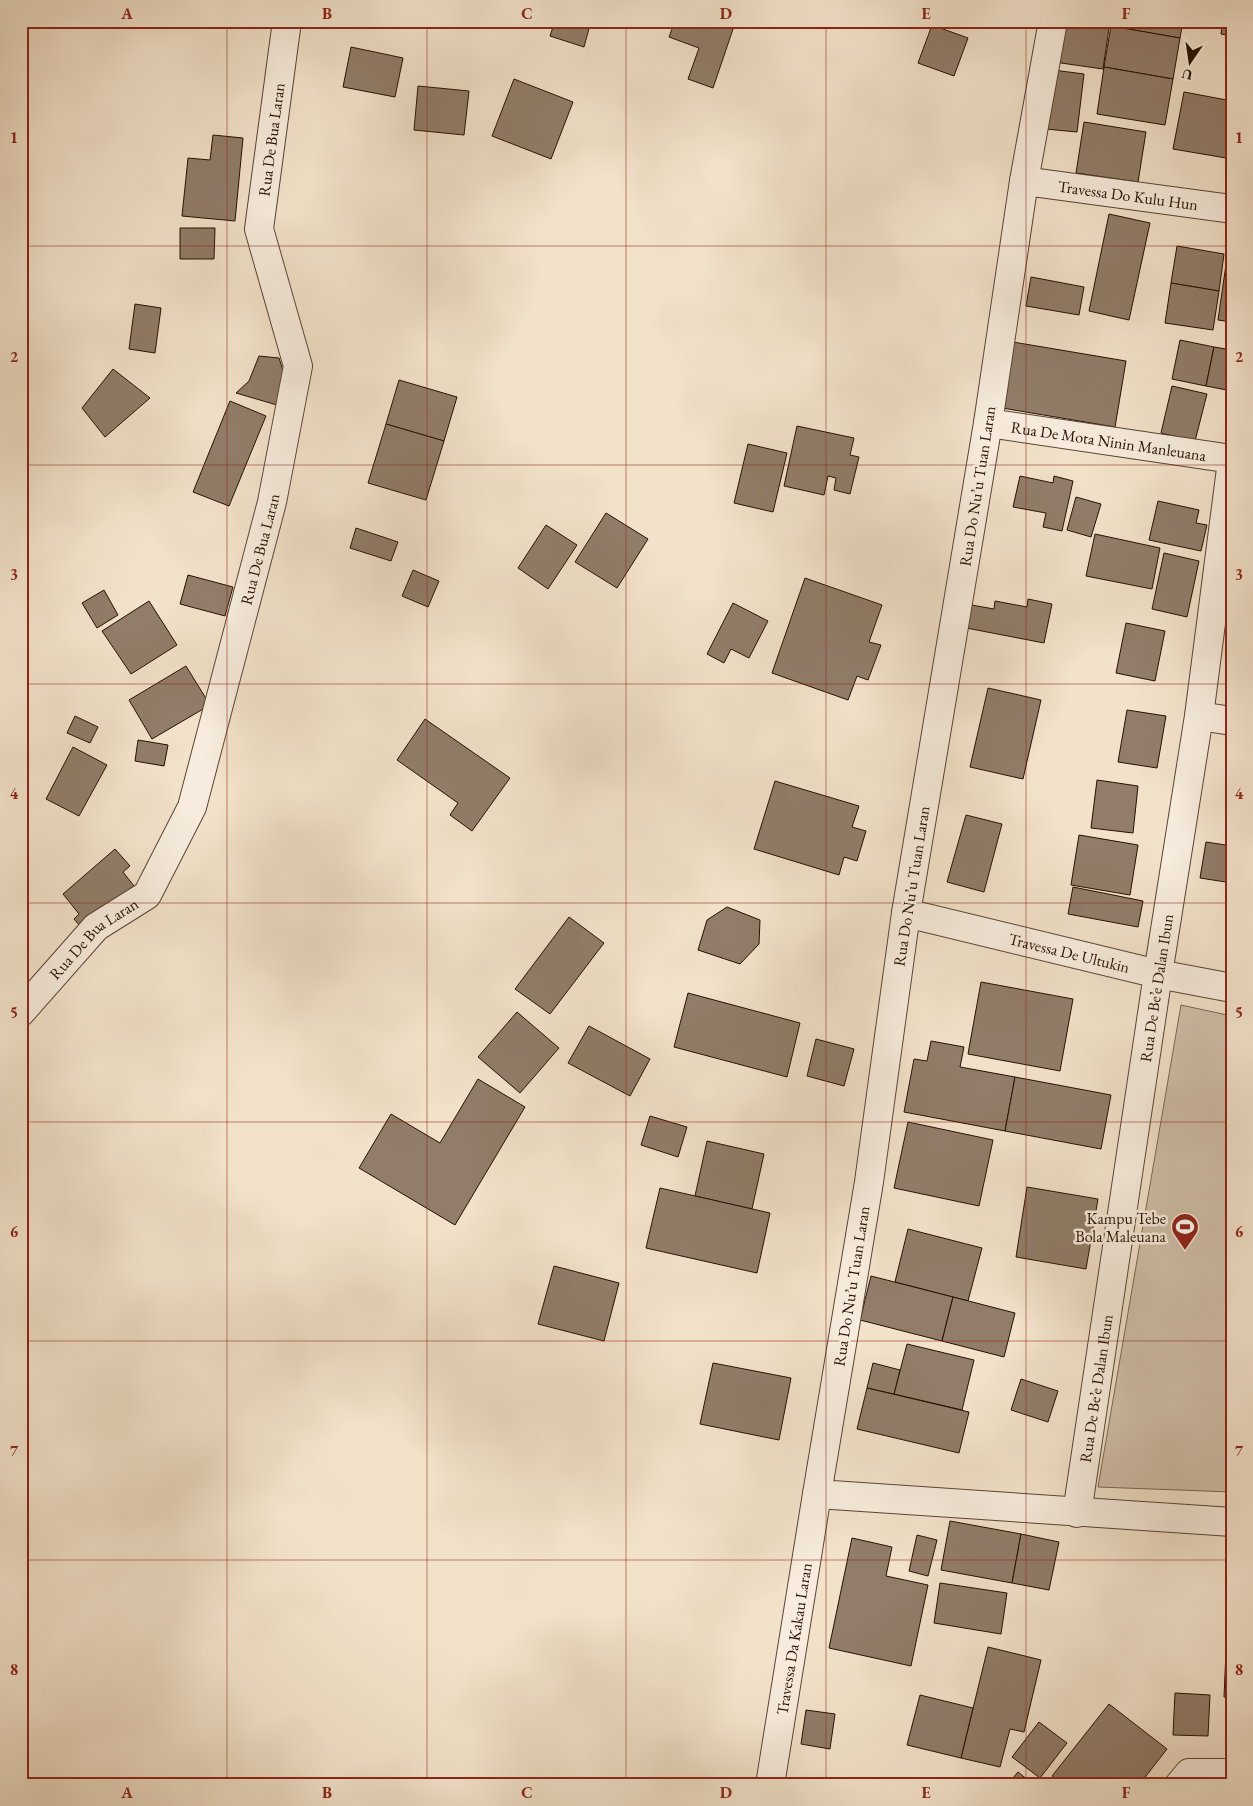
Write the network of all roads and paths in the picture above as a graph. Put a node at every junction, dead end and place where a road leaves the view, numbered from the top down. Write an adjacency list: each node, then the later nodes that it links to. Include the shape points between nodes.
1 (287, 21): 12 (street, Rua De Bua Laran, via 259,229 298,366 272,502 192,808 147,895 96,927)
2 (1053, 21): 3 (street, Rua Do Nu’u Tuan Laran)
3 (1024, 181): 4 (street, Travessa Do Kulu Hun); 5 (street, Rua Do Nu’u Tuan Laran)
4 (1232, 209)
5 (988, 423): 6 (street, Rua De Mota Ninin Manleuana); 9 (street, Rua Do Nu’u Tuan Laran)
6 (1232, 460): 7 (street, Rua De Be’e Dalan Ibun)
7 (1199, 716): 8 (street); 10 (street, Rua De Be’e Dalan Ibun)
8 (1232, 721)
9 (906, 913): 10 (street, Travessa De Ultukin); 13 (street, Rua Do Nu’u Tuan Laran, via 869,1182)
10 (1158, 974): 11 (street, Travessa De Ultukin); 14 (street, Rua De Be’e Dalan Ibun)
11 (1232, 988)
12 (21, 1012)
13 (817, 1494): 14 (street); 17 (street, Travessa Da Kakau Laran)
14 (1077, 1512): 15 (street)
15 (1232, 1522)
16 (1232, 1773): 18 (street, via 1189,1773)
17 (770, 1785)
18 (1179, 1785)

